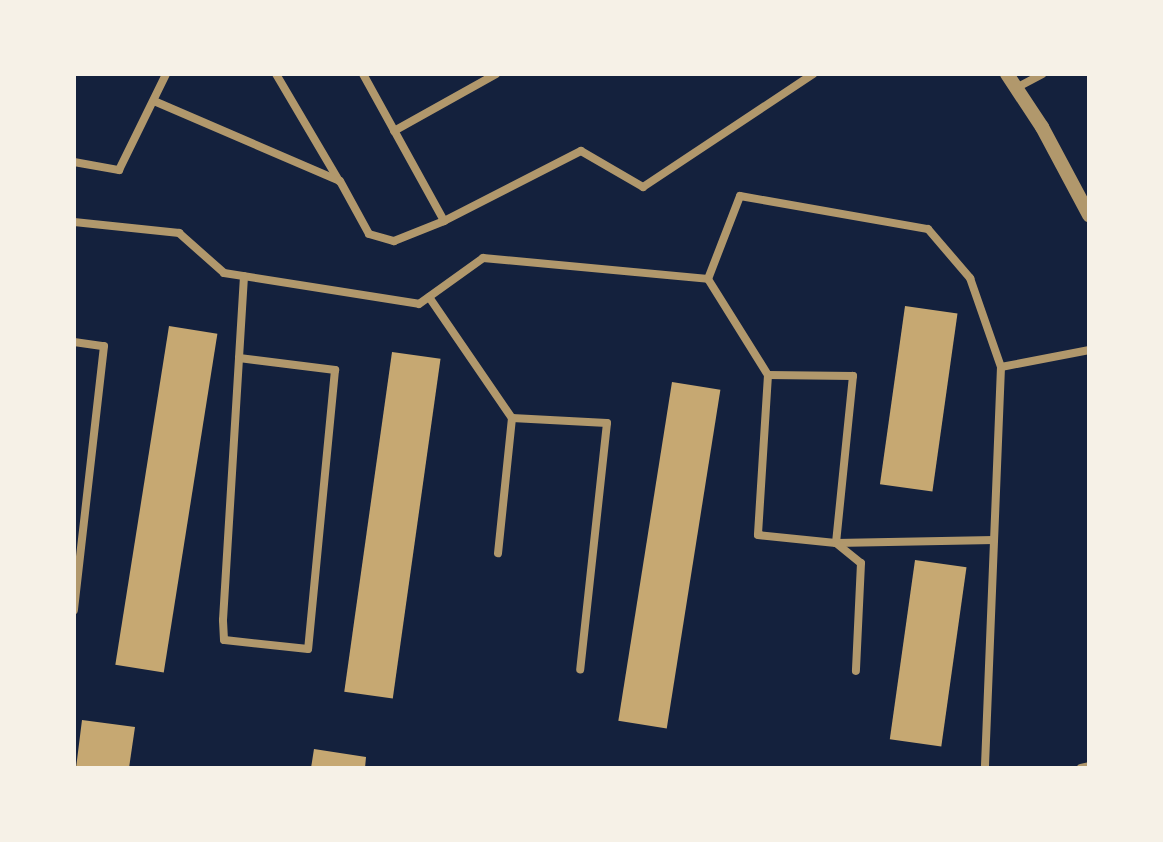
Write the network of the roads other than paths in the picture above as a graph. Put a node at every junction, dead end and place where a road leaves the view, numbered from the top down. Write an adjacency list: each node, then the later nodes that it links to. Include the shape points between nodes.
1 (166, 74): 9 (street)
2 (276, 74): 12 (street)
3 (363, 74): 10 (street)
4 (496, 74): 10 (street)
5 (813, 74): 14 (street, via 643,187 581,151)
6 (1007, 74): 8 (street)
7 (1042, 74): 8 (street)
8 (1016, 88): 13 (street)
9 (154, 101): 11 (street, via 119,170); 12 (street)
10 (394, 131): 14 (street)
11 (74, 162)
12 (340, 181): 14 (street, via 369,234 394,241)
13 (1089, 215)
14 (444, 221)
15 (74, 222): 16 (street, via 179,233 224,273)
16 (244, 276): 18 (street, via 419,304); 21 (street)
17 (708, 279): 18 (street, via 483,258); 22 (street, via 740,196 928,229 970,278); 23 (street)
18 (429, 297): 24 (street)
19 (74, 342): 28 (street, via 104,346)
20 (1089, 350): 22 (street)
21 (239, 358): 21 (street, via 224,640 308,649 335,370)
22 (1001, 367): 25 (street)
23 (768, 375): 26 (street, via 758,535); 26 (street, via 853,376)
24 (512, 418): 27 (street); 29 (street, via 607,423)
25 (994, 540): 26 (street); 32 (street)
26 (836, 543): 30 (street, via 861,563)
27 (498, 553)
28 (74, 610)
29 (580, 670)
30 (856, 671)
31 (1089, 766): 33 (street)
32 (985, 768)
33 (1081, 768)

